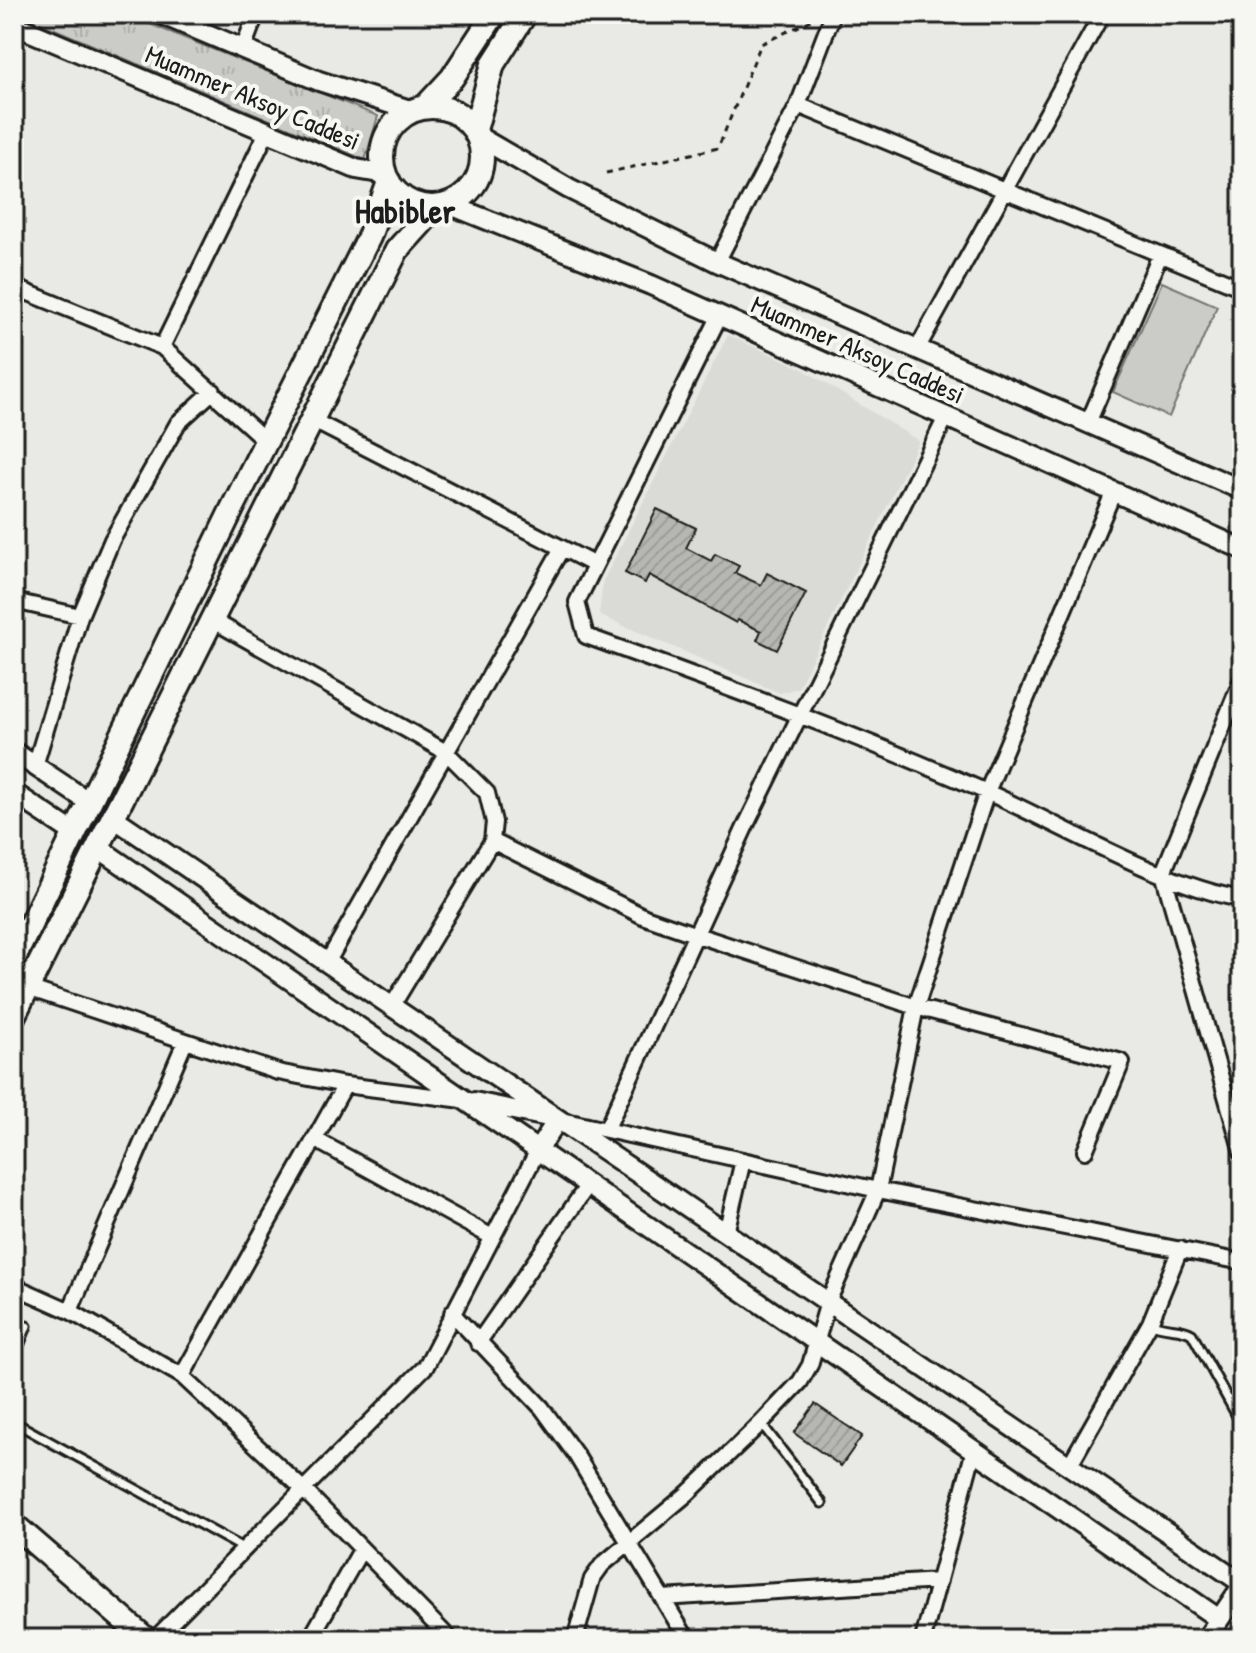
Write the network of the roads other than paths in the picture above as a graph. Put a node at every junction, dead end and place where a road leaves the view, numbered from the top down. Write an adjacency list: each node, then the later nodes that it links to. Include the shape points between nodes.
1 (160, 14): 8 (street, Muammer Aksoy Caddesi)
2 (256, 14): 8 (street)
3 (494, 14): 10 (main road, via 452,78)
4 (525, 14): 12 (main road, via 493,64)
5 (833, 14): 9 (street)
6 (1102, 14): 14 (street)
7 (14, 25): 11 (street, Muammer Aksoy Caddesi)
8 (243, 49): 10 (street, Muammer Aksoy Caddesi, via 319,81)
9 (798, 105): 14 (street); 17 (street)
10 (419, 109): 12 (main road, via 453,111); 13 (main road, via 387,135 382,159)
11 (267, 132): 13 (street, Muammer Aksoy Caddesi); 21 (street)
12 (477, 134): 15 (main road, via 483,159 480,174 463,198); 17 (street, Muammer Aksoy Caddesi, via 569,189)
13 (387, 178): 15 (main road, via 408,202); 27 (main road, via 369,237)
14 (1003, 193): 16 (street); 22 (street)
15 (442, 206): 20 (street, Muammer Aksoy Caddesi); 25 (main road, via 397,250)
16 (1160, 255): 19 (street); 26 (street)
17 (717, 262): 22 (street, Muammer Aksoy Caddesi)
18 (14, 287): 21 (street)
19 (1242, 288)
20 (720, 315): 24 (street, Muammer Aksoy Caddesi); 32 (street)
21 (162, 347): 23 (street)
22 (917, 349): 26 (street, Muammer Aksoy Caddesi)
23 (213, 391): 27 (street); 34 (street, via 178,423 112,540)
24 (946, 417): 29 (street, Muammer Aksoy Caddesi); 37 (street)
25 (312, 420): 30 (street); 35 (main road)
26 (1088, 423): 28 (street, Muammer Aksoy Caddesi)
27 (266, 441): 43 (main road)
28 (1242, 490)
29 (1114, 491): 31 (street, Muammer Aksoy Caddesi); 41 (street)
30 (562, 548): 32 (street); 39 (street)
31 (1242, 549)
32 (595, 565): 37 (street, via 577,602 586,636)
33 (14, 601): 34 (street)
34 (80, 616): 40 (street)
35 (212, 620): 39 (street); 44 (main road)
36 (1242, 679): 48 (street)
37 (801, 714): 41 (street); 50 (street)
38 (14, 752): 40 (street)
39 (446, 752): 46 (street, via 487,793); 52 (street)
40 (35, 766): 43 (street)
41 (987, 792): 48 (street); 55 (street)
42 (14, 793): 45 (street)
43 (89, 802): 45 (main road)
44 (114, 818): 47 (main road); 52 (street)
45 (74, 833): 51 (main road)
46 (492, 841): 50 (street, via 645,917); 54 (street)
47 (100, 849): 53 (main road); 59 (street)
48 (1163, 873): 49 (street); 65 (street)
49 (1242, 899)
50 (694, 934): 55 (street); 61 (street)
51 (14, 958)
52 (327, 963): 54 (street)
53 (28, 988): 56 (main road); 57 (street)
54 (392, 1006): 60 (street)
55 (916, 1007): 64 (street, via 1122,1062); 68 (street)
56 (14, 1015)
57 (185, 1042): 58 (street, via 278,1072); 75 (street)
58 (345, 1085): 59 (street); 62 (street)
59 (464, 1100): 60 (street); 63 (street)
60 (558, 1119): 61 (street); 63 (street); 69 (street)
61 (607, 1128): 66 (street)
62 (314, 1139): 70 (street); 82 (street)
63 (538, 1150): 67 (street); 70 (street)
64 (1085, 1151)
65 (1242, 1152)
66 (743, 1160): 68 (street); 69 (street)
67 (588, 1185): 79 (street); 80 (street)
68 (878, 1190): 71 (street); 74 (street)
69 (726, 1233): 74 (street)
70 (492, 1237): 76 (street)
71 (1180, 1249): 72 (street); 77 (street)
72 (1242, 1262)
73 (14, 1286): 75 (street)
74 (828, 1302): 79 (street); 87 (street)
75 (70, 1311): 82 (street)
76 (452, 1313): 80 (street); 88 (street, via 426,1366)
77 (1150, 1323): 85 (lane, via 1192,1334); 87 (street)
78 (27, 1326): 81 (lane)
79 (817, 1342): 84 (street, via 800,1382); 86 (street)
80 (478, 1343): 91 (street, via 542,1408)
81 (14, 1358)
82 (182, 1376): 88 (street)
83 (14, 1422): 92 (lane)
84 (761, 1423): 89 (lane); 91 (street)
85 (1242, 1425)
86 (974, 1450): 94 (street); 97 (street)
87 (1069, 1466): 95 (street)
88 (305, 1491): 92 (street); 93 (street)
89 (822, 1503)
90 (14, 1525): 98 (main road)
91 (627, 1543): 96 (street); 102 (street, via 592,1579)
92 (246, 1549): 99 (street)
93 (361, 1550): 100 (street); 101 (street)
94 (939, 1581): 96 (street); 104 (street)
95 (1242, 1585): 97 (street)
96 (662, 1598): 103 (street)
97 (1219, 1619): 105 (street)
98 (146, 1639)
99 (155, 1639)
100 (310, 1639)
101 (450, 1639)
102 (575, 1639)
103 (687, 1639)
104 (923, 1639)
105 (1206, 1639)

